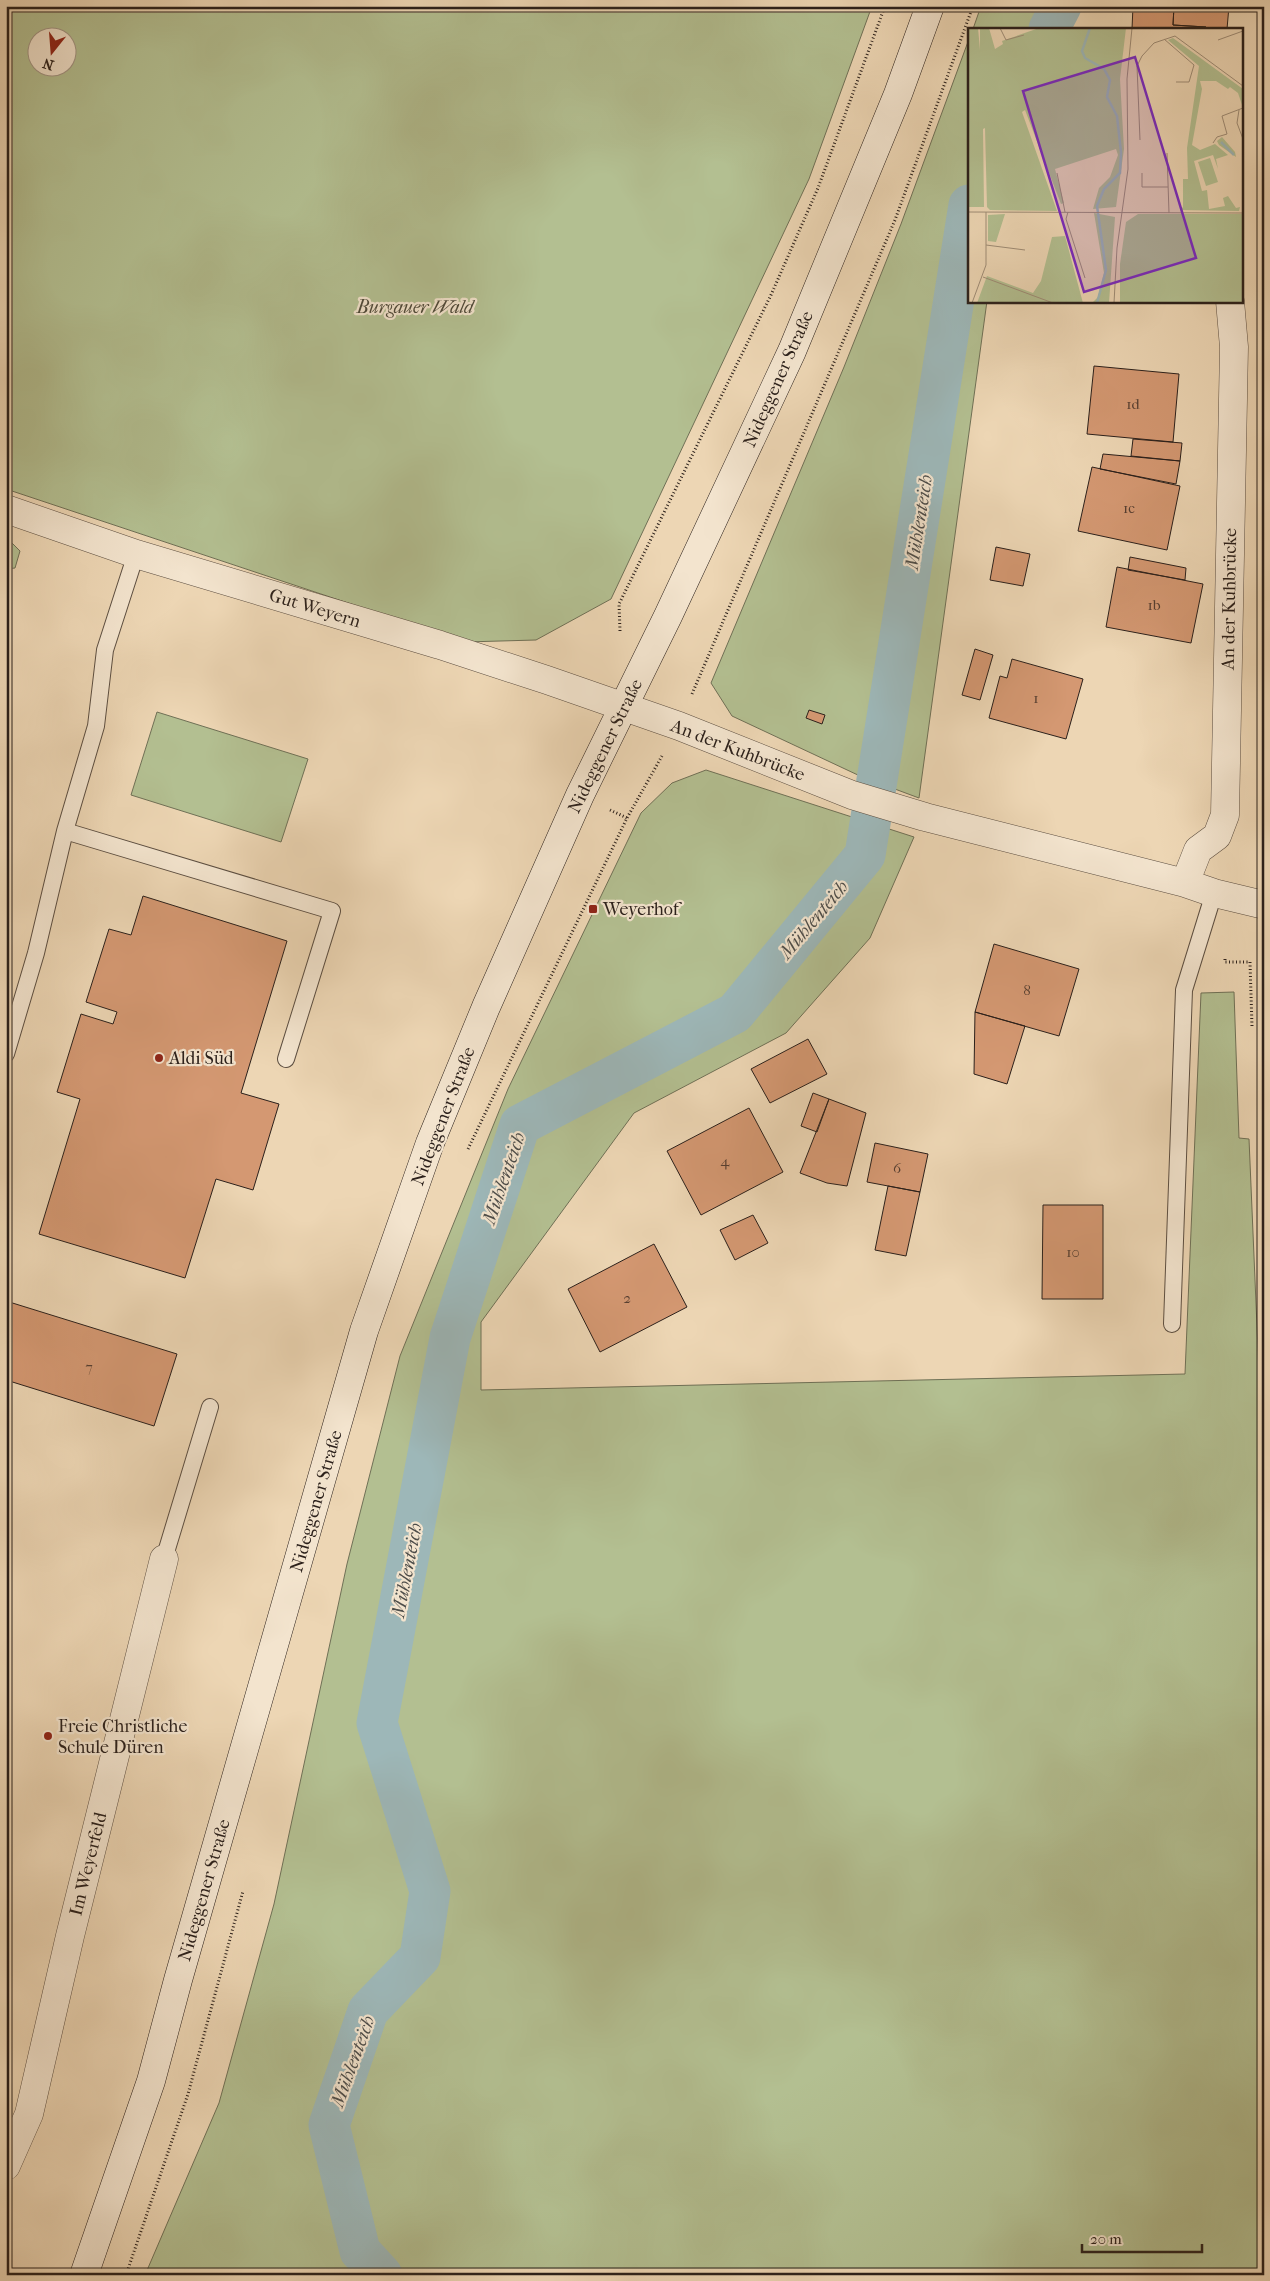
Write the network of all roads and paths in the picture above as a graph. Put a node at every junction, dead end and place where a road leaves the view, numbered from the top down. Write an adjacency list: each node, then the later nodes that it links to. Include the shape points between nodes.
1 (885, 6): 7 (path, via 818,188 771,295 619,604)
2 (930, 6): 8 (street, Nideggener Straße, via 898,94 792,351)
3 (974, 6): 9 (path, via 895,220)
4 (1230, 302): 11 (street, An der Kuhbrücke, via 1234,347 1225,815 1217,836 1198,850)
5 (6, 510): 6 (street, Gut Weyern)
6 (136, 554): 8 (street, Gut Weyern, via 440,645); 10 (lane, via 105,650 96,726)
7 (620, 632)
8 (624, 707): 9 (street, An der Kuhbrücke); 24 (street, Nideggener Straße, via 580,795 486,1007 430,1143 364,1331 151,2081)
9 (679, 726): 11 (street, An der Kuhbrücke, via 852,795 924,817); 18 (path, via 628,818)
10 (65, 830): 16 (lane, via 36,953); 17 (lane, via 332,911)
11 (1185, 882): 12 (street)
12 (1214, 893): 13 (street); 14 (lane)
13 (1264, 905)
14 (1205, 924): 15 (path, via 1225,930 1225,962 1250,962); 19 (lane, via 1184,990)
15 (1252, 1027)
16 (6, 1054)
17 (286, 1058)
18 (465, 1155)
19 (1172, 1324)
20 (210, 1407): 21 (lane)
21 (164, 1559): 23 (street, Im Weyerfeld, via 29,2114)
22 (245, 1884): 25 (path, via 188,2094)
23 (6, 2166)
24 (84, 2275)
25 (126, 2275)

